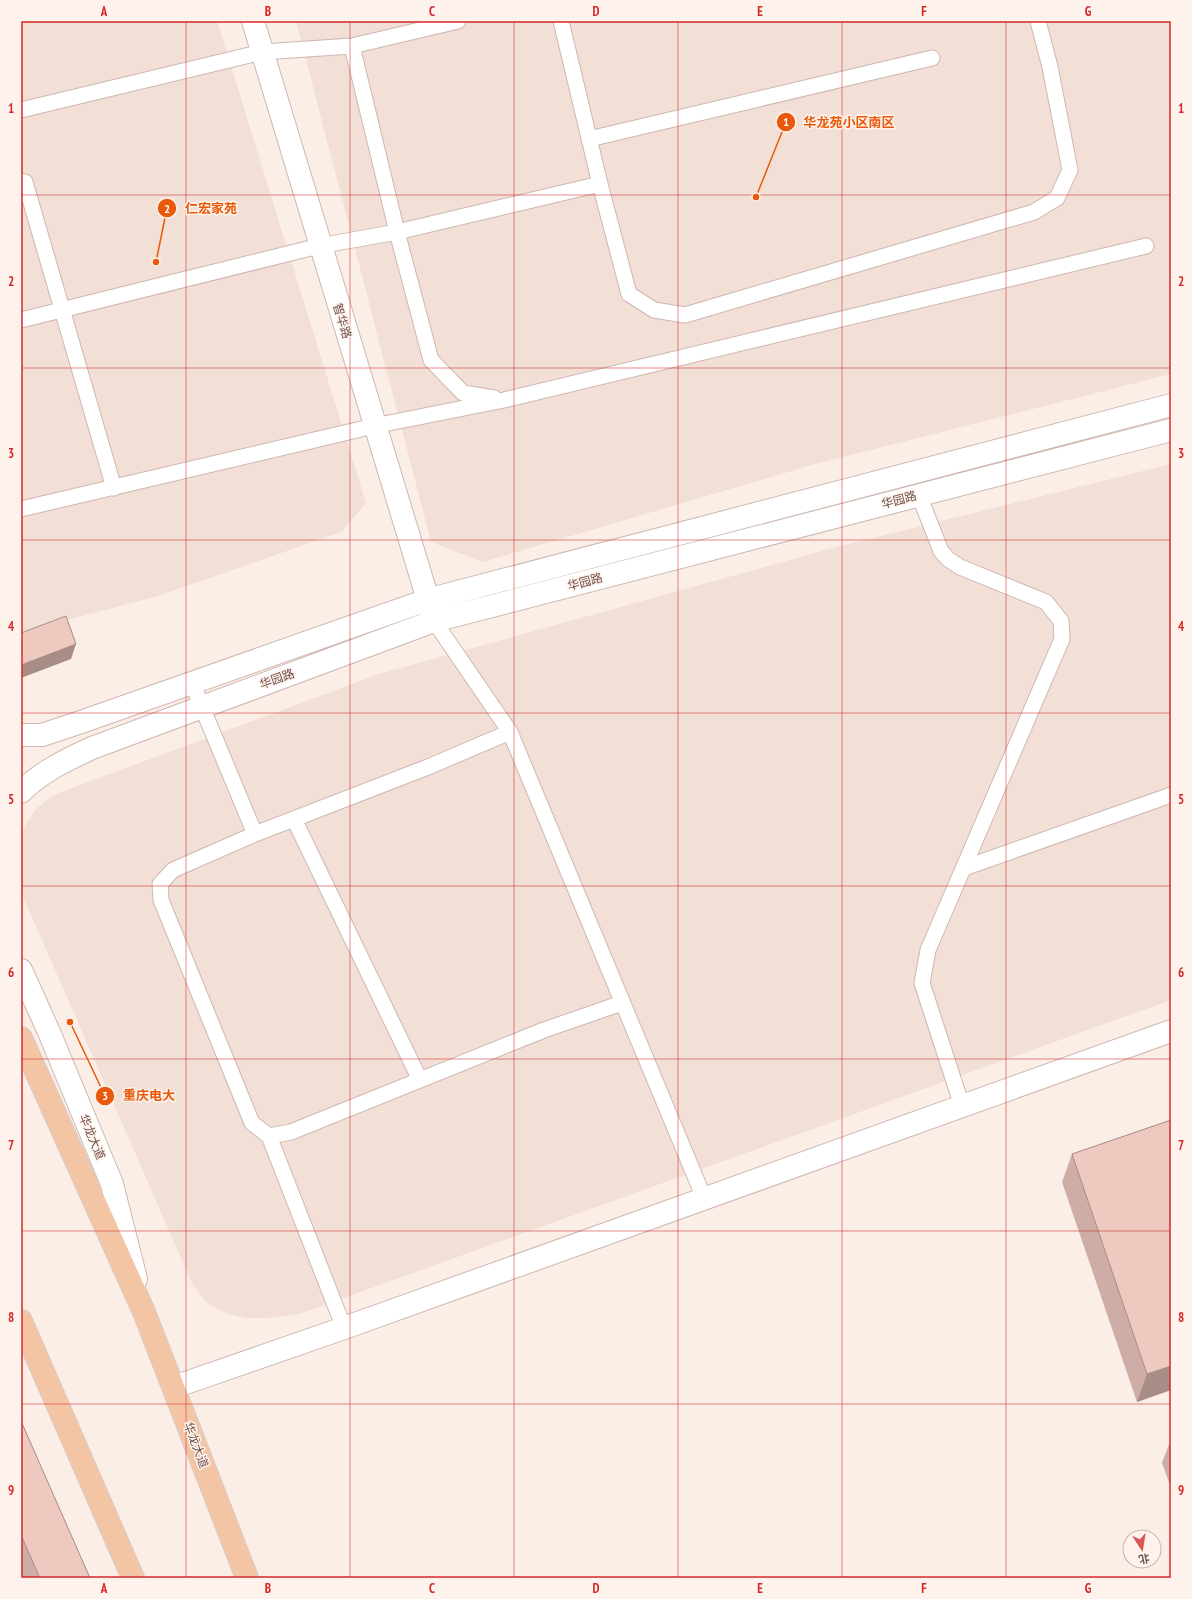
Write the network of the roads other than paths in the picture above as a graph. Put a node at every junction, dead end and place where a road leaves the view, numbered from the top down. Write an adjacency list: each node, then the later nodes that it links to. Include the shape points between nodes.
1 (253, 21): 6 (street, 智华路)
2 (458, 21): 5 (lane)
3 (561, 21): 9 (lane)
4 (1038, 21): 11 (lane, via 1050,66 1070,170 1057,198 1034,212 685,315 654,310 629,294)
5 (352, 46): 6 (lane); 12 (lane)
6 (262, 52): 8 (lane); 13 (street, 智华路)
7 (932, 58): 9 (lane)
8 (21, 110)
9 (589, 139): 11 (lane)
10 (21, 181): 15 (lane, via 25,182)
11 (600, 184): 12 (lane)
12 (397, 232): 13 (lane); 17 (lane, via 431,360 463,393)
13 (319, 246): 15 (lane); 19 (street, 智华路)
14 (1146, 246): 17 (lane)
15 (61, 310): 16 (lane); 21 (lane)
16 (21, 320)
17 (504, 400): 19 (lane)
18 (1171, 405): 24 (street, 华园路)
19 (374, 426): 21 (lane); 24 (street, 智华路)
20 (1171, 430): 22 (street, 华园路)
21 (114, 488): 23 (lane)
22 (919, 495): 25 (street, 华园路); 34 (lane, via 941,551 948,559 960,567 1046,602 1062,621 1062,639)
23 (21, 509)
24 (427, 600): 25 (street, 智华路); 26 (street, 华园路)
25 (434, 621): 27 (street, 华园路); 28 (lane)
26 (192, 683): 27 (lane); 29 (street, 华园路, via 42,735)
27 (202, 707): 30 (street, 华园路, via 66,760 44,773); 33 (lane)
28 (510, 732): 32 (lane); 36 (lane)
29 (21, 735)
30 (21, 792)
31 (1171, 795): 34 (lane)
32 (294, 819): 33 (lane); 39 (lane)
33 (255, 834): 41 (lane, via 173,870 160,884 161,900 252,1123)
34 (964, 868): 40 (lane, via 928,950 922,982)
35 (21, 970): 43 (street, 华龙大道, via 112,1184)
36 (622, 1003): 39 (lane, via 544,1030); 42 (lane)
37 (1171, 1031): 40 (street)
38 (21, 1038): 43 (main road, 华龙大道)
39 (420, 1080): 41 (lane, via 291,1132)
40 (962, 1106): 42 (street)
41 (269, 1136): 45 (lane)
42 (704, 1198): 45 (street)
43 (144, 1312): 46 (main road, 华龙大道)
44 (21, 1321): 47 (main road)
45 (344, 1328): 46 (street)
46 (174, 1387): 48 (main road, 华龙大道)
47 (133, 1578)
48 (248, 1578)

